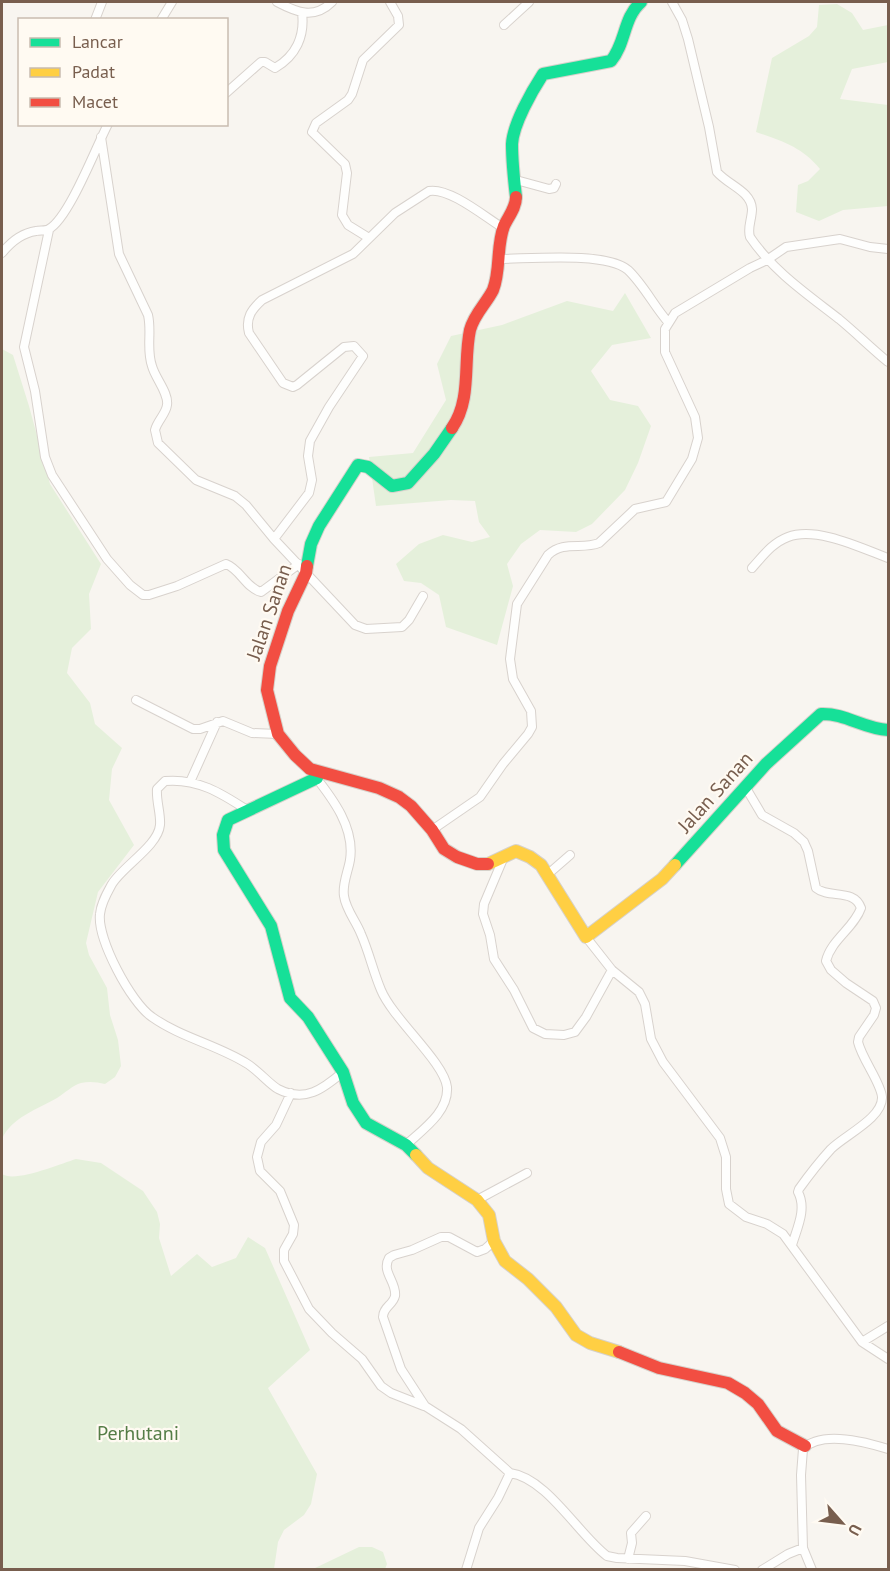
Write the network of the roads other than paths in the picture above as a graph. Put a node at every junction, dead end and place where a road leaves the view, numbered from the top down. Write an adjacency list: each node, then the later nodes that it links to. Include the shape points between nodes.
1 (102, 2): 10 (street)
2 (172, 2): 11 (street)
3 (277, 2): 9 (street)
4 (332, 2): 9 (street, via 322,10)
5 (390, 2): 20 (street, via 399,25 363,60 348,100 316,123 312,132 345,164 342,214 348,225)
6 (529, 2): 12 (street)
7 (641, 2): 16 (street, Jalan Sanan, via 628,16 618,51 610,61 543,74 538,79 514,132)
8 (672, 2): 24 (street, via 688,39 717,172 749,198 752,211 748,233)
9 (302, 13): 13 (street, via 302,35 290,55 275,68 261,62)
10 (96, 18)
11 (162, 18)
12 (504, 25)
13 (228, 91)
14 (107, 126): 15 (street)
15 (101, 136): 19 (street, via 70,203); 27 (street, via 119,254 148,315 150,362 167,399 155,436 196,480 242,501)
16 (516, 180): 17 (street, via 549,189); 18 (street, Jalan Sanan, via 516,203)
17 (556, 184)
18 (503, 228): 20 (street, via 450,194 435,190 395,213); 23 (street, Jalan Sanan)
19 (49, 230): 22 (street, via 16,239); 30 (street, via 25,336 26,357 48,466 107,559 143,595 177,586 226,564 261,592)
20 (369, 238): 27 (street, via 343,260 262,300 249,316 249,333 288,386 297,385 344,347 354,346 363,356 310,441 309,493)
21 (888, 249): 24 (street, via 845,240 822,240 786,247)
22 (2, 253)
23 (498, 259): 25 (street, via 609,261 627,270); 30 (street, Jalan Sanan, via 493,289 470,331 466,388 456,422 408,483 392,486 368,467 358,465 319,526)
24 (767, 260): 25 (street, via 681,308); 26 (street)
25 (669, 322): 40 (street, via 665,329 665,352 698,428 692,459 666,502 634,509 594,546 567,545 548,555 517,604 510,659 513,679 531,711 532,728 480,797)
26 (888, 362)
27 (274, 538): 30 (street)
28 (888, 558): 29 (street, via 834,538 800,534 769,548)
29 (752, 568)
30 (302, 569): 31 (street, via 349,621 366,629 402,627); 35 (street, Jalan Sanan, via 267,681)
31 (423, 596)
32 (136, 700): 33 (street, via 193,729)
33 (217, 722): 35 (street, via 252,733); 37 (street)
34 (888, 730): 38 (street, Jalan Sanan, via 875,729 840,714 821,714 766,764)
35 (278, 734): 36 (street, Jalan Sanan)
36 (313, 774): 39 (street); 40 (street, Jalan Sanan, via 380,788 411,806); 48 (street, via 348,828 346,905 382,992 447,1086 440,1112)
37 (190, 782): 39 (street, via 217,790); 47 (street, via 165,781 157,789 160,827 114,881 104,899 99,915 102,938 136,1002 150,1016 231,1053 277,1088)
38 (746, 788): 44 (street, Jalan Sanan, via 662,879); 52 (street, via 767,820 804,842 816,888 822,893 851,897 859,903 855,922 826,961 831,970 873,1001 876,1008 858,1042 882,1100 873,1116 833,1147 799,1189 801,1217)
39 (247, 810): 46 (street, via 228,820 222,834 224,850 271,926 290,998 308,1017)
40 (432, 830): 42 (street, Jalan Sanan, via 444,849 457,857 477,864)
41 (570, 855): 43 (street)
42 (503, 859): 43 (street, Jalan Sanan, via 513,851 520,852 536,860); 45 (street, via 483,914 498,968 534,1028 545,1034 575,1032)
43 (547, 875): 44 (street, Jalan Sanan)
44 (586, 937): 45 (street)
45 (612, 970): 52 (street, via 639,992 651,1039 663,1062 720,1138 726,1157 729,1204 746,1217 776,1229)
46 (343, 1072): 47 (street, via 325,1087 302,1096); 48 (street, via 353,1103 366,1123)
47 (291, 1092): 56 (street, via 256,1157 260,1171 280,1191 294,1225 284,1261 309,1309 356,1353 381,1386)
48 (406, 1145): 50 (street, via 428,1168)
49 (527, 1173): 50 (street)
50 (477, 1200): 51 (street, via 489,1215)
51 (494, 1241): 56 (street, via 477,1252 441,1236 394,1255 386,1263 395,1294 383,1317 401,1369); 57 (street, via 505,1261 556,1307 576,1335 659,1368 728,1383 758,1404 777,1431)
52 (792, 1245): 54 (street)
53 (888, 1326): 54 (street)
54 (862, 1342): 55 (street)
55 (888, 1359)
56 (424, 1406): 59 (street, via 461,1429)
57 (805, 1446): 58 (street, via 826,1439 843,1439); 61 (street, via 801,1457)
58 (888, 1449)
59 (510, 1473): 62 (street, via 537,1485 607,1556); 63 (street, via 479,1528)
60 (645, 1516): 62 (street, via 631,1533)
61 (803, 1548): 65 (street); 66 (street)
62 (628, 1559): 64 (street, via 685,1561)
63 (466, 1569)
64 (735, 1569)
65 (762, 1569)
66 (812, 1569)

